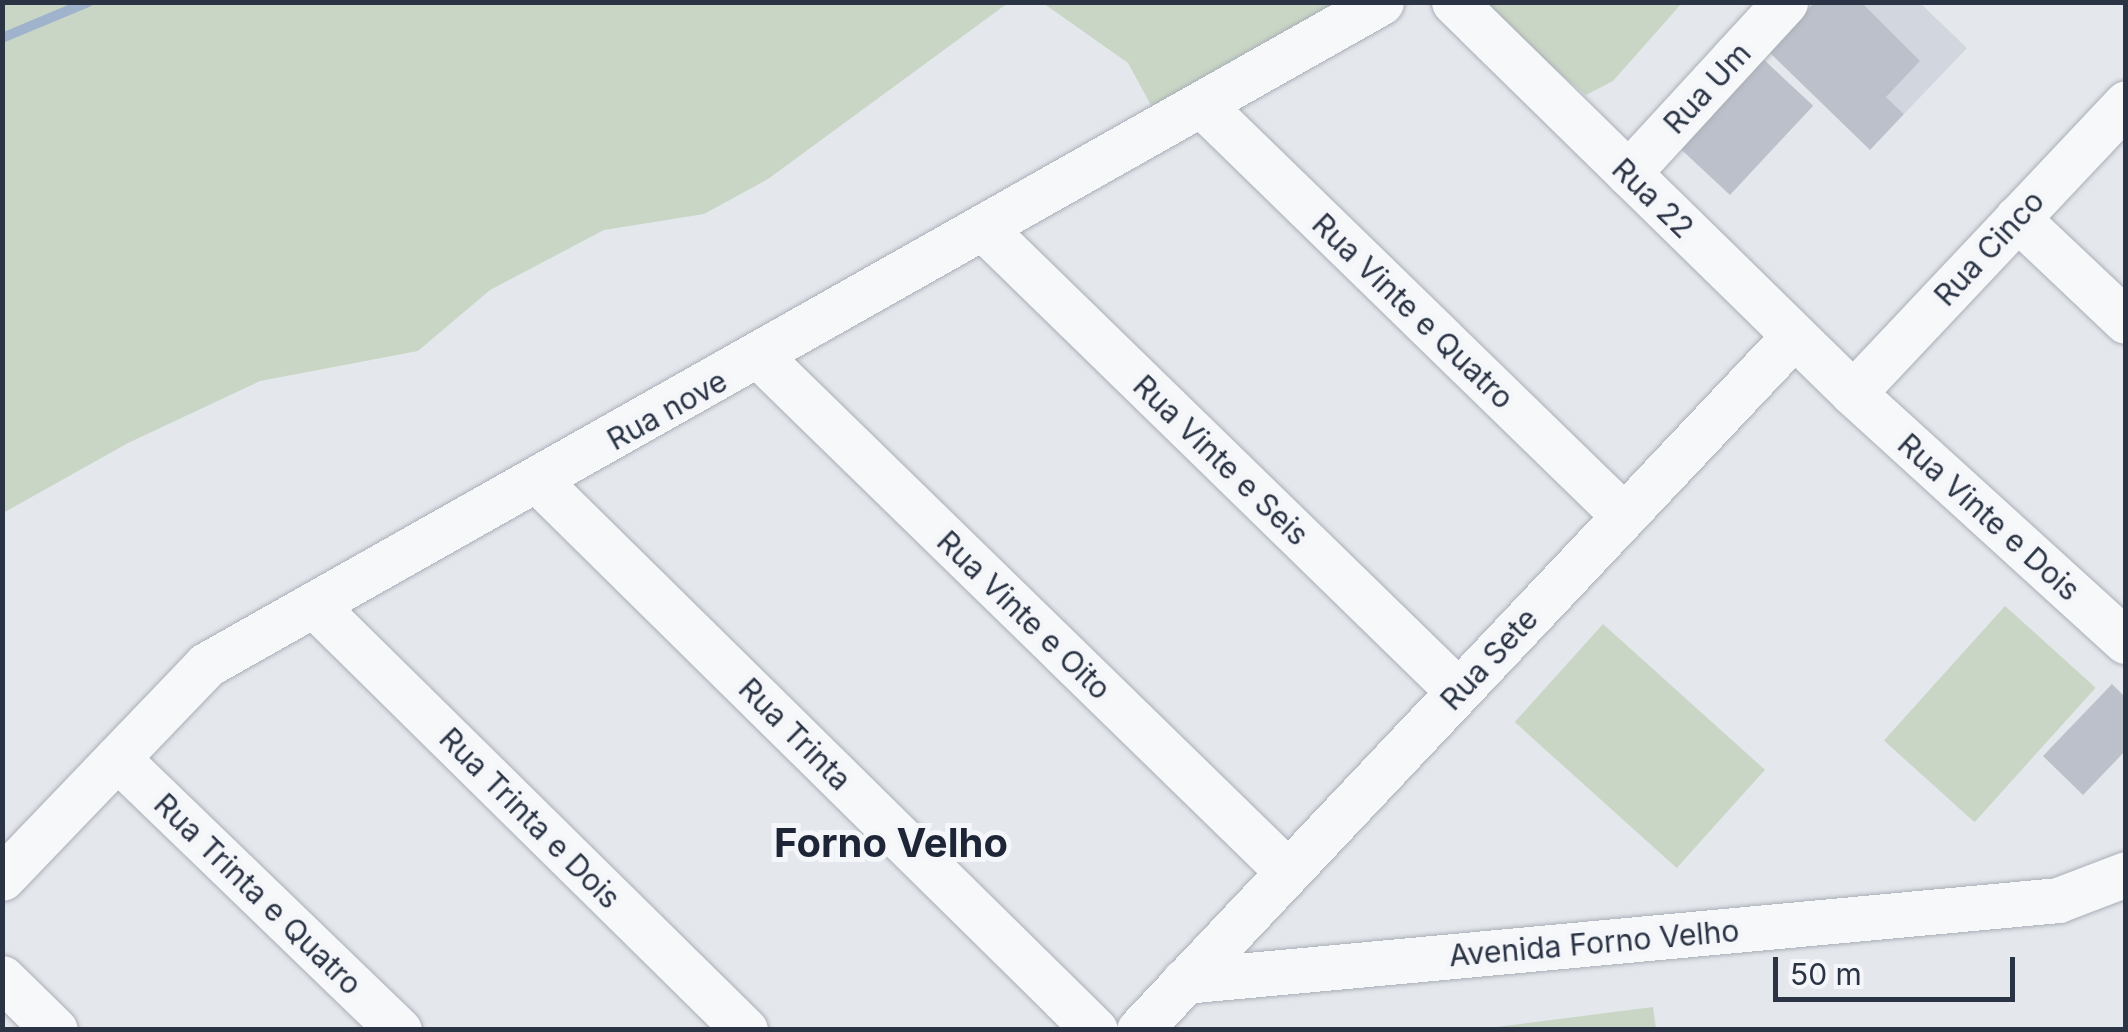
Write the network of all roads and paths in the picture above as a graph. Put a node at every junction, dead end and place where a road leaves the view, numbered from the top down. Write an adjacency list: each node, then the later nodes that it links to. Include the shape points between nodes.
1 (1381, 2): 5 (street, Rua nove)
2 (1454, 2): 6 (street, Rua 22)
3 (1785, 2): 6 (street, Rua Um)
4 (2126, 104): 7 (street, Rua Cinco)
5 (1202, 105): 8 (street, Rua nove); 14 (street, Rua Vinte e Quatro)
6 (1628, 174): 10 (street, Rua 22)
7 (2018, 218): 9 (street); 12 (street, Rua Cinco)
8 (983, 228): 11 (street, Rua nove); 17 (street, Rua Vinte e Seis)
9 (2126, 321)
10 (1794, 336): 12 (street, Rua 22); 14 (street, Rua Sete)
11 (760, 358): 13 (street, Rua nove); 19 (street, Rua Vinte e Oito)
12 (1853, 393): 16 (street, Rua Vinte e Dois)
13 (538, 481): 15 (street, Rua nove); 27 (street, Rua Trinta)
14 (1624, 516): 17 (street, Rua Sete)
15 (315, 606): 18 (street, Rua nove, via 206,666); 26 (street, Rua Trinta e Dois)
16 (2126, 641)
17 (1458, 692): 19 (street, Rua Sete)
18 (117, 758): 21 (street, Rua nove); 25 (street, Rua Trinta e Quatro)
19 (1288, 872): 23 (street, Rua Sete)
20 (2126, 874): 23 (street, Avenida Forno Velho, via 2058,900)
21 (2, 878)
22 (2, 978): 24 (street)
23 (1184, 981): 28 (street)
24 (55, 1030)
25 (399, 1030)
26 (745, 1030)
27 (1095, 1030)
28 (1139, 1030)

